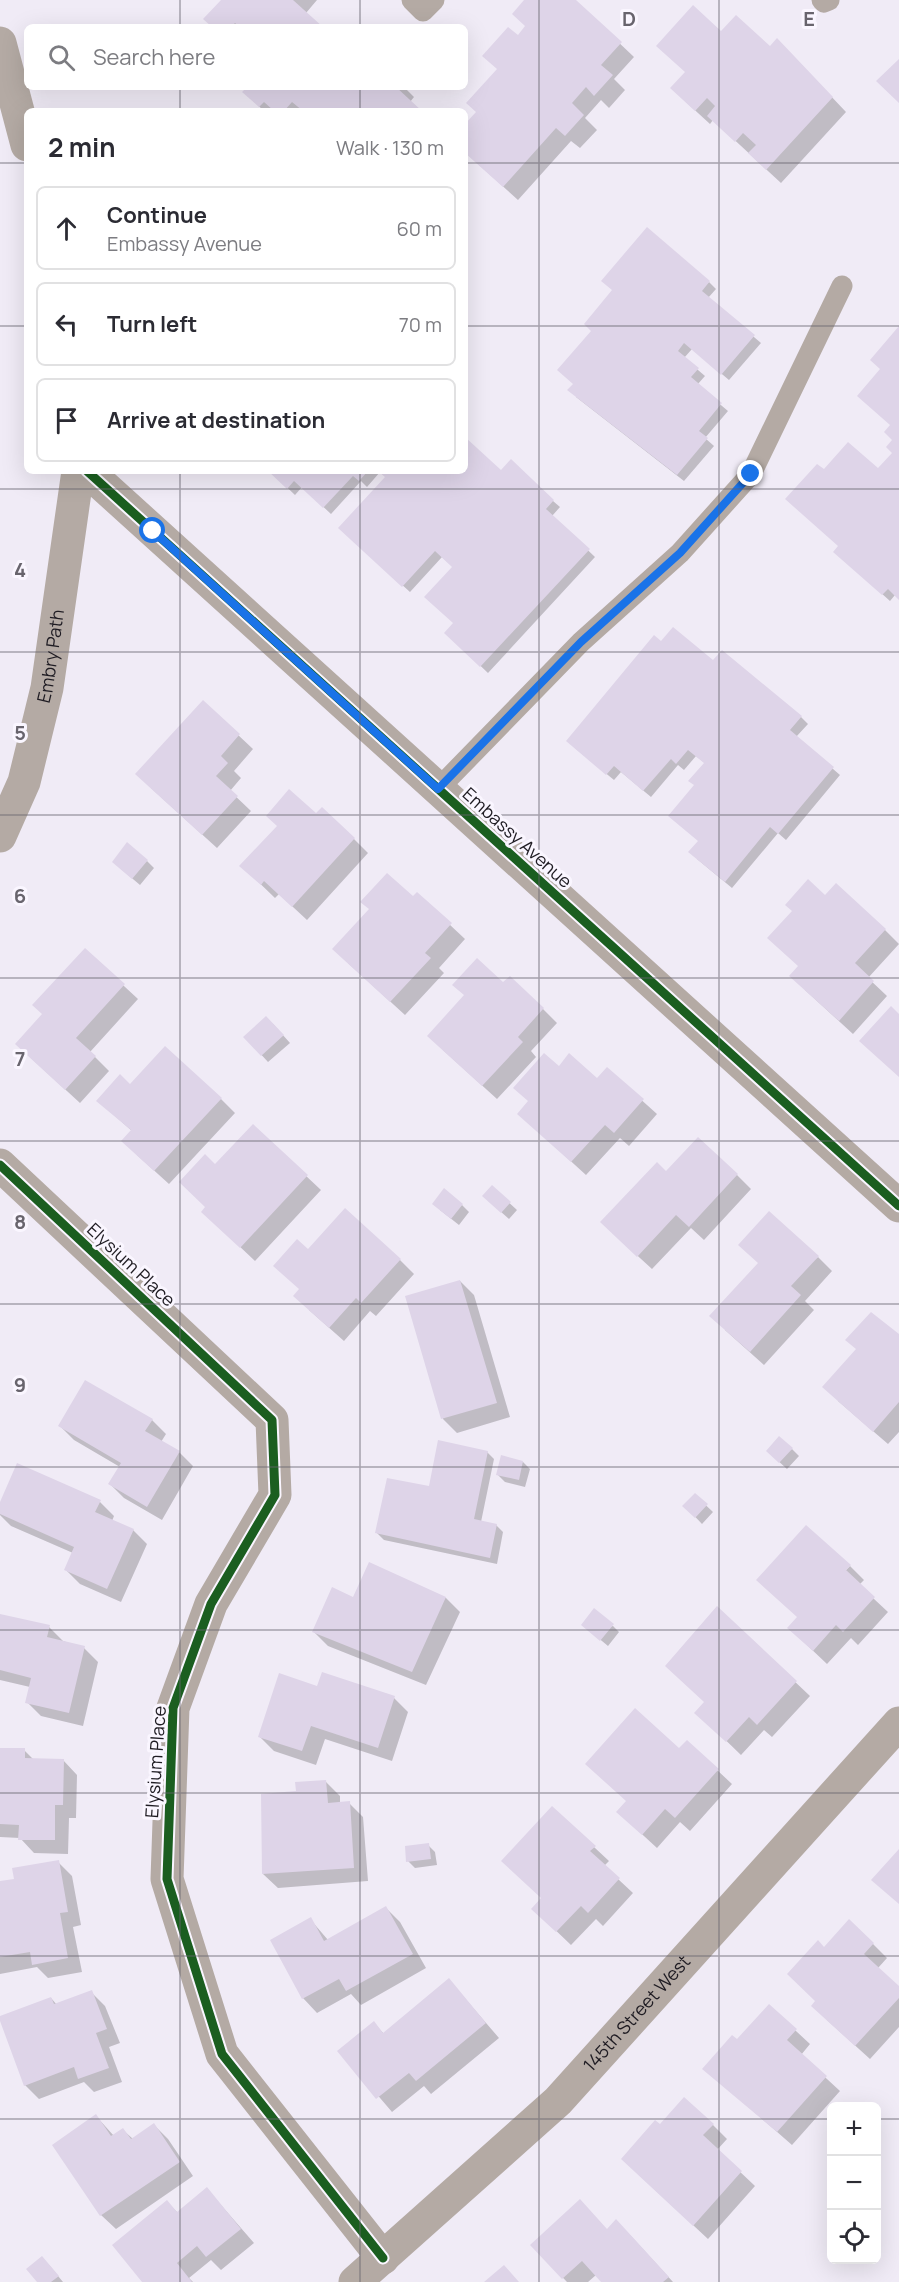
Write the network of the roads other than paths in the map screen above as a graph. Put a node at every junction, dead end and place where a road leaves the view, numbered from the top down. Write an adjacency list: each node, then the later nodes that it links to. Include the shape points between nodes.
1 (412, 0): 2 (lane, via 423,11)
2 (434, 0)
3 (822, 0): 4 (lane)
4 (829, 0)
5 (0, 43): 6 (street)
6 (24, 134)
7 (842, 286): 10 (lane, via 751,474 680,553 581,642)
8 (78, 474): 11 (street, Embry Path, via 47,688 24,782)
9 (90, 474): 10 (street, Embassy Avenue)
10 (438, 789): 13 (street, Embassy Avenue)
11 (0, 836)
12 (0, 1165): 15 (street, Elysium Place, via 272,1420 275,1495 212,1604 173,1708 166,1879 222,2054)
13 (899, 1206)
14 (899, 1723): 15 (street, 145th Street West, via 558,2101)
15 (383, 2258): 16 (street, 145th Street West)
16 (355, 2282)

